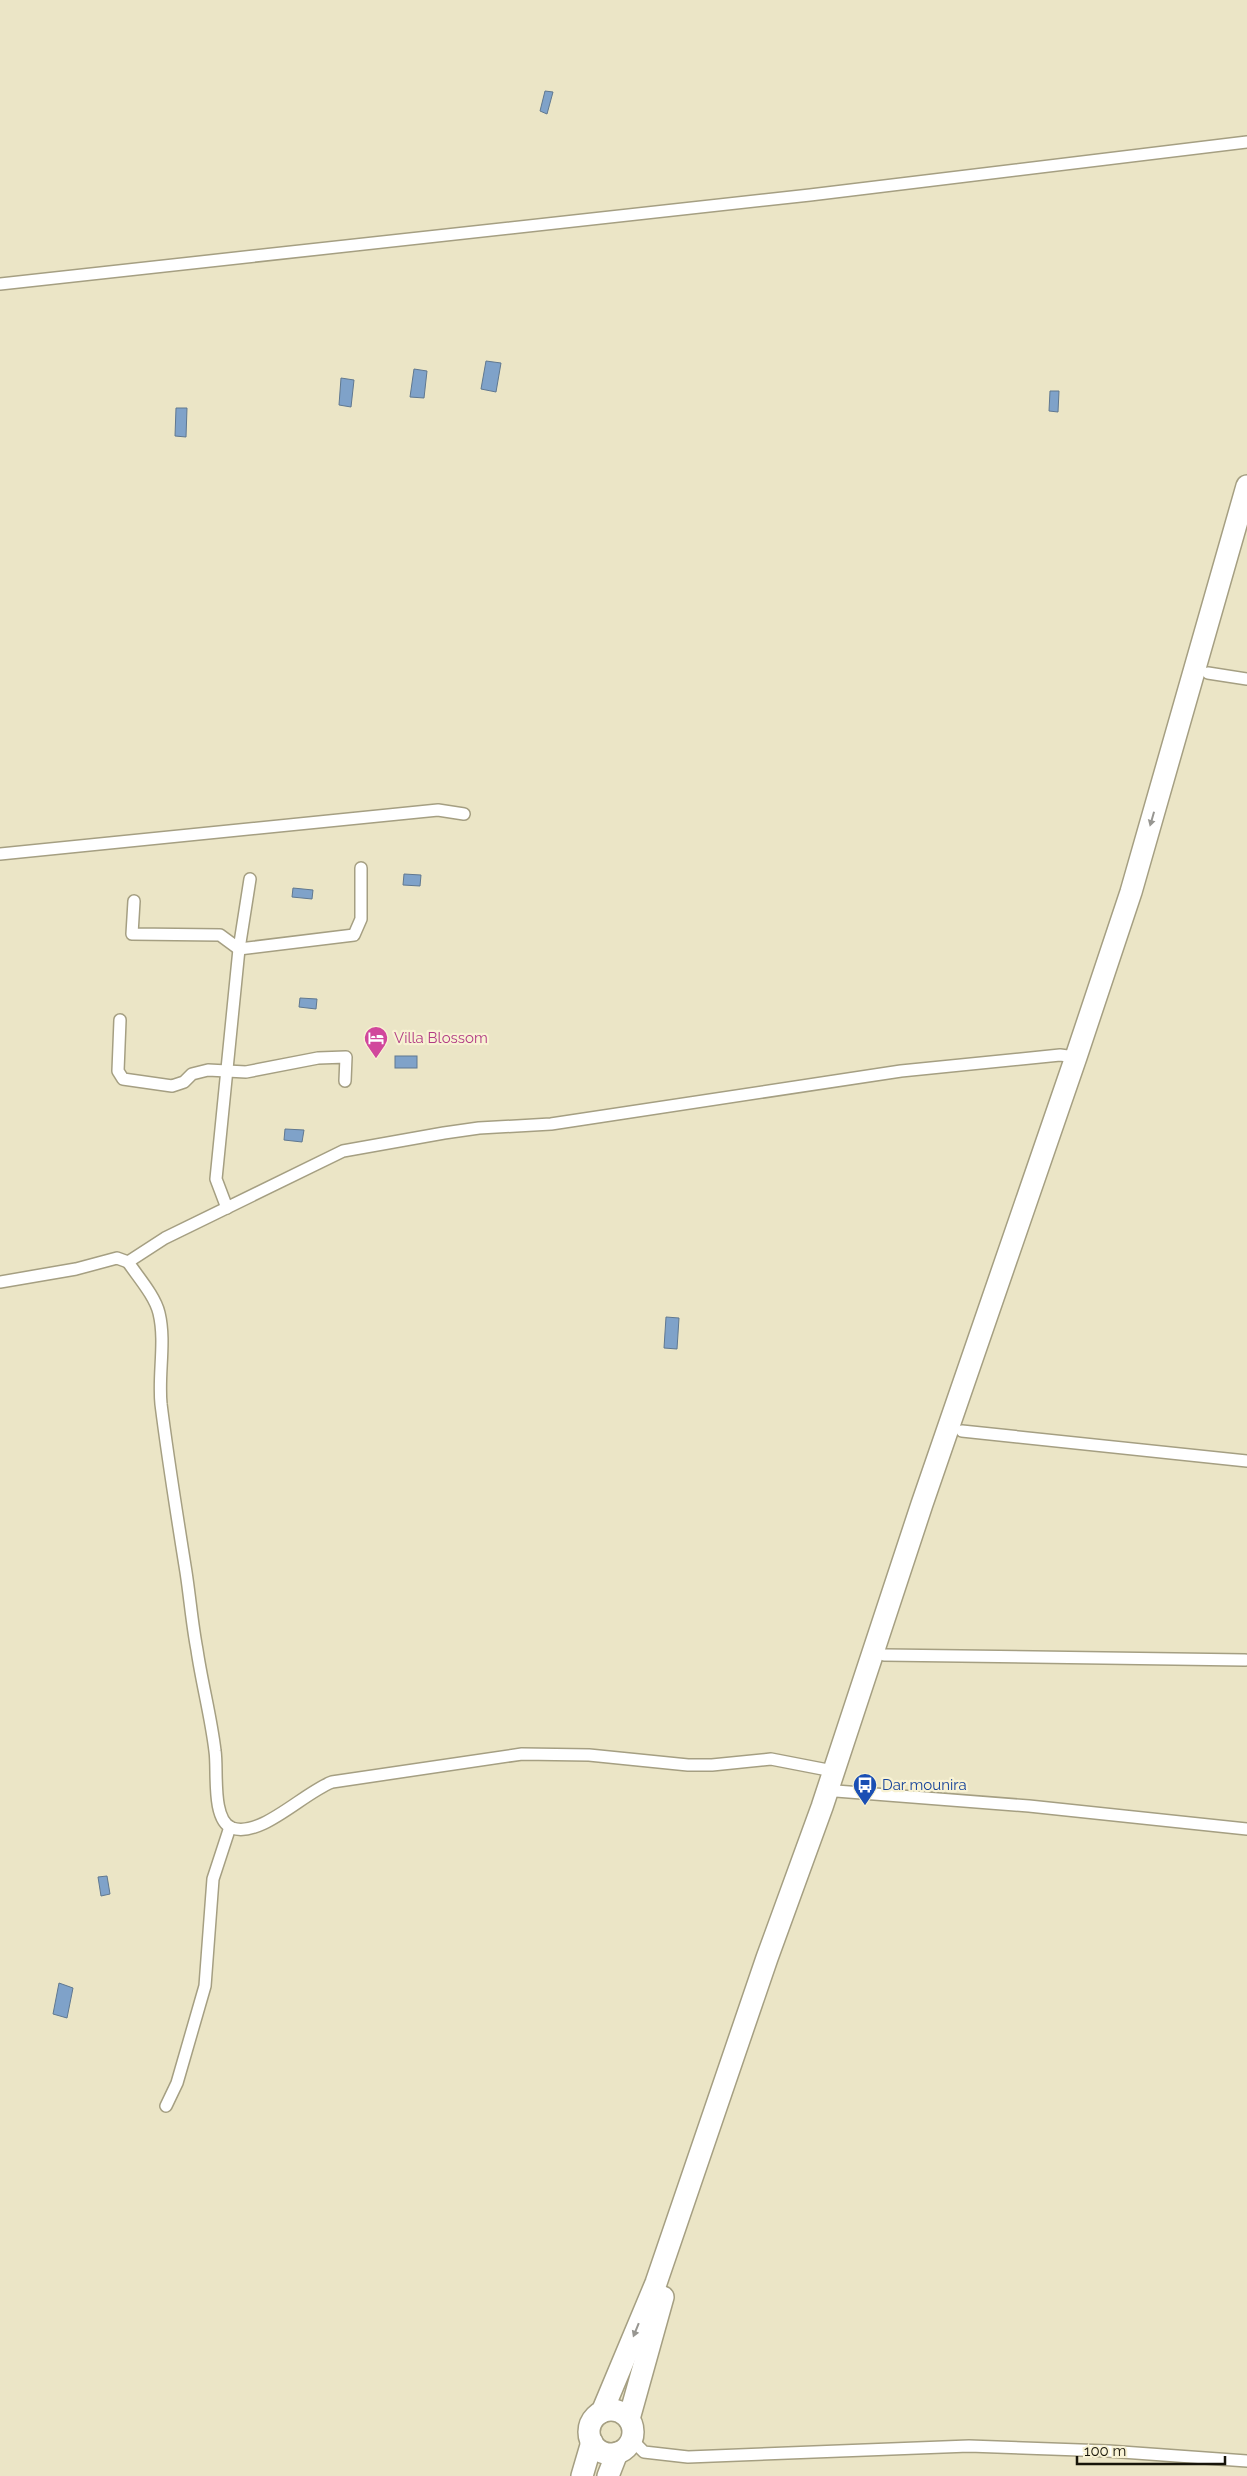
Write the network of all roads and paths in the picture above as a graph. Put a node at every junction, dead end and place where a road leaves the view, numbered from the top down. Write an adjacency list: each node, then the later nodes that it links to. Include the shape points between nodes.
1 (1247, 142): 2 (street, via 810,195)
2 (0, 284)
3 (1247, 486): 14 (highway, one-way to 14, via 1131,892)
4 (1247, 536): 5 (highway)
5 (1208, 673): 6 (street); 20 (highway, via 1130,940)
6 (1247, 679)
7 (464, 814): 8 (street, via 438,810)
8 (0, 854)
9 (361, 868): 12 (street, via 361,920 354,935)
10 (250, 879): 12 (street)
11 (134, 901): 12 (street, via 132,934 220,935)
12 (239, 948): 15 (street)
13 (120, 1020): 15 (street, via 118,1071 123,1079 172,1086 184,1082 192,1074 208,1070)
14 (1076, 1057): 17 (street, via 1060,1055 901,1071 551,1124 479,1128 405,1139 335,1154); 24 (highway, via 1016,1228)
15 (226, 1072): 16 (street, via 346,1057); 17 (street, via 216,1179)
16 (345, 1081)
17 (227, 1208): 18 (street, via 165,1238)
18 (128, 1262): 19 (street, via 117,1258 76,1269); 25 (street, via 153,1299 161,1320 159,1379 170,1476 196,1649 216,1752 220,1812)
19 (0, 1282)
20 (962, 1431): 21 (street); 22 (highway)
21 (1247, 1461)
22 (884, 1655): 23 (street); 24 (highway)
23 (1245, 1660)
24 (834, 1781): 25 (street, via 771,1759 688,1765 589,1755 522,1754 332,1782 317,1788 264,1824 245,1829); 26 (street); 28 (highway, one-way to 28, via 656,2283); 29 (highway, via 666,2287)
25 (230, 1827): 27 (street, via 213,1879 205,1986 177,2083)
26 (1247, 1829)
27 (166, 2106)
28 (602, 2412): 29 (highway, via 620,2411); 30 (highway, via 591,2422)
29 (626, 2437): 30 (highway, via 603,2452); 31 (street, via 644,2452 688,2457 970,2446); 33 (highway)
30 (592, 2442): 32 (highway)
31 (1247, 2461)
32 (582, 2476)
33 (608, 2476)

